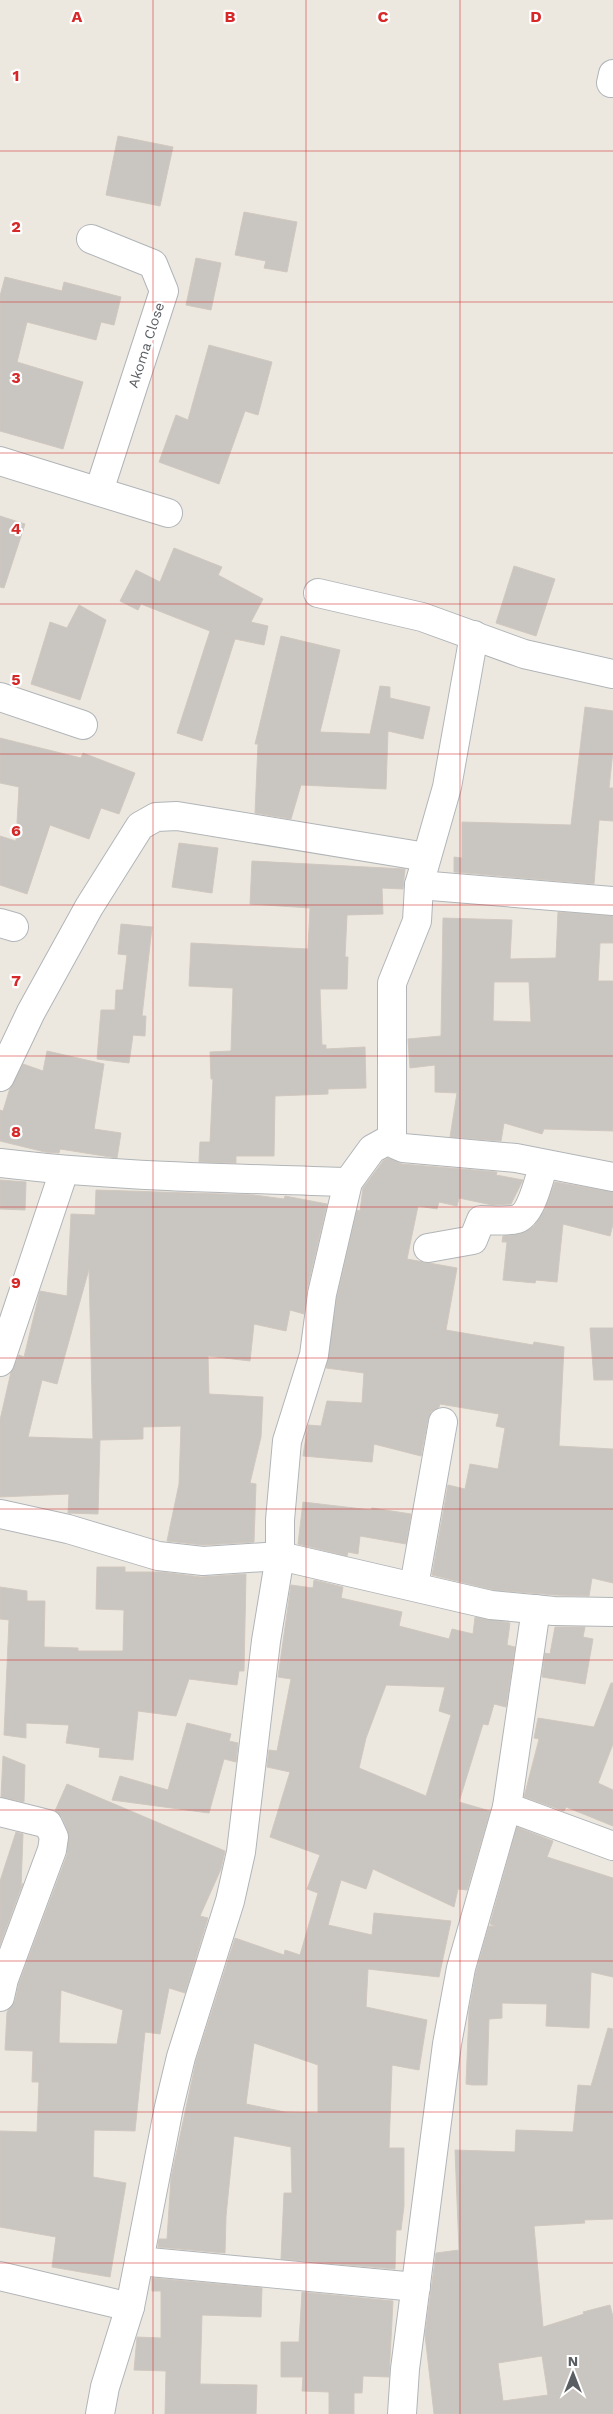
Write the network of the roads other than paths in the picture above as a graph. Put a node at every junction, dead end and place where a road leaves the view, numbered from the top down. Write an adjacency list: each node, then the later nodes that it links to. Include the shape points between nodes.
1 (90, 238): 3 (street, Akoma Close, via 153,264 164,291)
2 (0, 462): 3 (street)
3 (98, 491): 4 (street)
4 (168, 513)
5 (318, 593): 6 (street, via 422,617)
6 (474, 635): 7 (street, via 524,654); 10 (street, via 447,787)
7 (613, 674)
8 (0, 697): 9 (street)
9 (83, 725)
10 (426, 857): 11 (street); 13 (street, via 178,816 156,817 140,826 88,907)
11 (419, 886): 12 (street); 14 (street, via 417,921 398,966 391,996)
12 (613, 901)
13 (0, 1077)
14 (392, 1138): 16 (street, via 403,1148 516,1158); 19 (street, via 372,1149)
15 (0, 1163): 17 (street)
16 (544, 1164): 18 (street); 20 (street, via 528,1210 522,1216 481,1220 473,1240)
17 (64, 1171): 19 (street); 21 (street)
18 (613, 1178)
19 (348, 1182): 24 (street, via 322,1294 314,1355 287,1441)
20 (428, 1248)
21 (0, 1362)
22 (444, 1422): 25 (street)
23 (0, 1514): 24 (street, via 68,1529 158,1556 203,1561)
24 (280, 1556): 25 (street); 32 (street, via 266,1641 241,1852 230,1901 179,2066)
25 (414, 1586): 26 (street, via 491,1604)
26 (536, 1609): 27 (street); 28 (street)
27 (613, 1612)
28 (507, 1808): 30 (street); 34 (street, via 461,1968)
29 (0, 1812): 31 (street, via 48,1824 54,1837)
30 (613, 1846)
31 (0, 1997)
32 (139, 2261): 34 (street); 35 (street)
33 (0, 2276): 35 (street)
34 (416, 2287): 37 (street)
35 (130, 2307): 36 (street)
36 (100, 2414)
37 (402, 2414)

